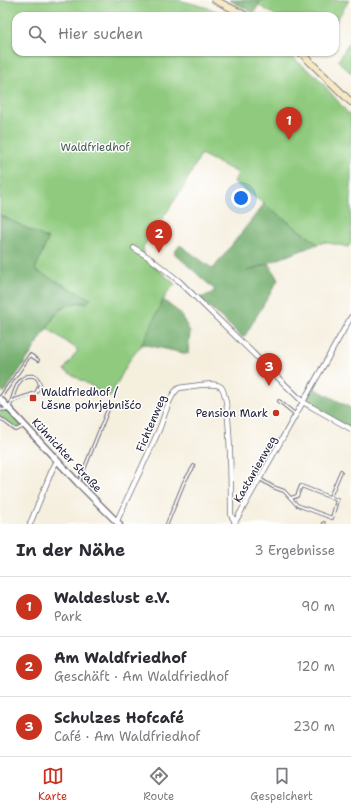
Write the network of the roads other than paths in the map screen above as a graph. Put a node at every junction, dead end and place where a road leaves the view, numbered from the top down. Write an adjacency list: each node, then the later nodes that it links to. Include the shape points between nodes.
1 (215, 0): 2 (main road)
2 (239, 12)
3 (304, 56): 4 (main road)
4 (351, 102)
5 (134, 248): 10 (street, via 179,281)
6 (351, 317): 10 (street, Kastanienweg)
7 (38, 360): 8 (lane, via 30,355)
8 (0, 399): 11 (street, Kühnichter Straße)
9 (279, 401): 14 (lane)
10 (303, 402): 14 (street, Kastanienweg); 17 (street)
11 (10, 406): 11 (lane, via 15,400 36,392 40,385 37,378 23,378 15,388); 13 (lane); 16 (street, Kühnichter Straße)
12 (109, 407): 22 (lane)
13 (0, 410)
14 (296, 415): 21 (street, Kastanienweg)
15 (0, 418): 16 (lane, via 16,430)
16 (25, 426): 18 (street, Kühnichter Straße)
17 (351, 429)
18 (57, 461): 22 (street, Kühnichter Straße); 27 (street)
19 (194, 466): 28 (lane, via 184,482)
20 (342, 471): 23 (lane)
21 (260, 479): 24 (lane, via 284,491); 26 (street, Kastanienweg)
22 (78, 483): 25 (street, Kühnichter Straße)
23 (330, 497): 24 (lane, via 301,486 297,496); 24 (lane, via 337,500 332,518 297,505)
24 (291, 498)
25 (118, 523): 26 (street, Fichtenweg, via 172,397 179,388 210,384 224,390 229,428 231,515)
26 (235, 523)
27 (30, 524)
28 (167, 524)

